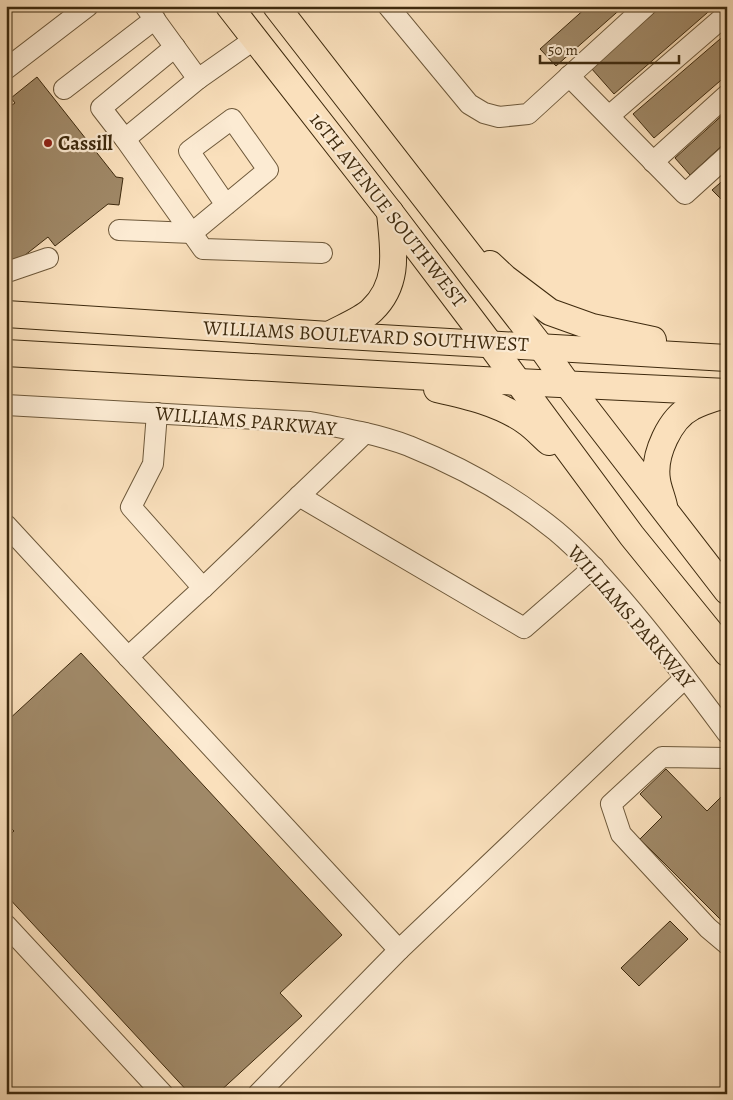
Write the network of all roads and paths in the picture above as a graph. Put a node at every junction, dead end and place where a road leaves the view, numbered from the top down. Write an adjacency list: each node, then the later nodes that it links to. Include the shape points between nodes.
1 (88, 6): 10 (street)
2 (229, 6): 8 (main road, 16TH AVENUE SOUTHWEST)
3 (276, 6): 21 (main road, 16TH AVENUE SOUTHWEST)
4 (388, 6): 11 (street, via 469,104 484,113 499,117 528,114)
5 (646, 6): 11 (street)
6 (150, 13): 9 (street); 13 (street)
7 (727, 14): 15 (street)
8 (255, 39): 12 (street); 20 (main road, 16TH AVENUE SOUTHWEST)
9 (175, 47): 12 (street); 16 (street, via 101,108)
10 (6, 69)
11 (569, 76): 15 (street)
12 (198, 79): 16 (street)
13 (64, 89)
14 (727, 95): 18 (street)
15 (608, 116): 18 (street)
16 (126, 139): 23 (street)
17 (727, 156): 18 (street, via 685,194)
18 (653, 162)
19 (226, 205): 23 (street)
20 (390, 212): 28 (main road, via 394,265 388,291 371,311); 29 (main road, 16TH AVENUE SOUTHWEST)
21 (442, 220): 30 (main road, 16TH AVENUE SOUTHWEST); 32 (main road, via 505,278 550,312 592,327)
22 (119, 230): 23 (street)
23 (192, 233): 24 (street, via 203,249)
24 (322, 253)
25 (48, 258): 26 (street, via 10,271)
26 (6, 268)
27 (6, 314): 28 (main road, WILLIAMS BOULEVARD SOUTHWEST)
28 (329, 335): 29 (main road, WILLIAMS BOULEVARD SOUTHWEST)
29 (490, 344): 30 (main road, WILLIAMS BOULEVARD SOUTHWEST); 34 (main road, 16TH AVENUE SOUTHWEST)
30 (541, 347): 32 (main road, WILLIAMS BOULEVARD SOUTHWEST); 35 (main road, 16TH AVENUE SOUTHWEST)
31 (6, 353): 33 (main road, WILLIAMS BOULEVARD SOUTHWEST)
32 (727, 357)
33 (365, 374): 34 (main road, WILLIAMS BOULEVARD SOUTHWEST); 40 (main road, via 488,402 510,412 526,421)
34 (518, 382): 35 (main road, WILLIAMS BOULEVARD SOUTHWEST); 40 (main road, 16TH AVENUE SOUTHWEST)
35 (568, 384): 36 (main road, WILLIAMS BOULEVARD SOUTHWEST); 42 (main road, 16TH AVENUE SOUTHWEST)
36 (727, 393): 42 (main road, via 691,407 669,429 659,454 656,479)
37 (6, 405): 38 (street, WILLIAMS PARKWAY)
38 (158, 414): 39 (street, WILLIAMS PARKWAY, via 310,422); 45 (street, via 153,464 131,507)
39 (365, 433): 41 (street); 44 (street, WILLIAMS PARKWAY, via 408,446 461,469 494,488 556,531)
40 (597, 488): 47 (main road, 16TH AVENUE SOUTHWEST)
41 (299, 496): 44 (street, via 524,628); 45 (street)
42 (666, 512): 46 (main road, 16TH AVENUE SOUTHWEST)
43 (6, 525): 48 (street)
44 (594, 567): 49 (street, WILLIAMS PARKWAY)
45 (203, 588): 48 (street)
46 (727, 591)
47 (727, 653)
48 (128, 657): 54 (street)
49 (685, 678): 50 (street, WILLIAMS PARKWAY); 54 (street)
50 (727, 733)
51 (727, 758): 53 (street, via 662,757 611,804 621,834 708,928)
52 (6, 926): 55 (street)
53 (727, 944)
54 (399, 950): 56 (street)
55 (163, 1094)
56 (258, 1094)

